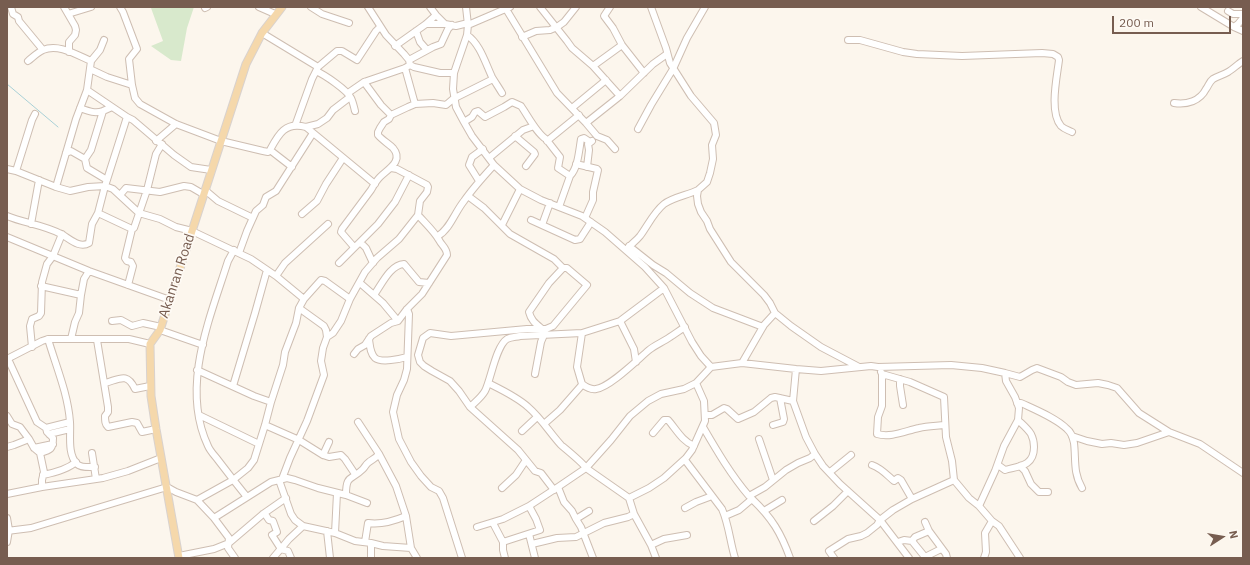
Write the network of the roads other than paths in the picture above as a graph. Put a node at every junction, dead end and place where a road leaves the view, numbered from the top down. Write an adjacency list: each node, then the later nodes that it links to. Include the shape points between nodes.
1 (11, 7): 40 (street, via 13,14)
2 (64, 7): 19 (street)
3 (91, 7): 19 (street)
4 (120, 7): 57 (street, via 137,49 129,60)
5 (259, 7): 20 (street)
6 (282, 7): 20 (main road, Akanran Road)
7 (310, 7): 24 (street)
8 (368, 7): 28 (street)
9 (430, 7): 22 (street)
10 (466, 7): 27 (street)
11 (540, 7): 30 (street)
12 (576, 7): 30 (street)
13 (610, 7): 38 (street, via 604,16)
14 (652, 7): 43 (street)
15 (705, 7): 48 (street)
16 (1201, 7): 29 (street)
17 (508, 8): 27 (street); 35 (street)
18 (1228, 11): 21 (street)
19 (68, 14): 42 (street, via 76,30 69,42)
20 (276, 14): 33 (main road, Akanran Road)
21 (1243, 14)
22 (436, 15): 25 (street); 26 (street)
23 (1243, 18): 29 (street)
24 (349, 23)
25 (426, 24): 26 (street); 31 (street)
26 (448, 24): 27 (street); 41 (street, via 441,44)
27 (468, 24): 34 (street)
28 (380, 27): 39 (street); 51 (street, via 357,60 342,51 337,51)
29 (1234, 27): 32 (street)
30 (557, 28): 35 (street, via 536,31); 49 (street, via 572,48)
31 (416, 31): 39 (street); 41 (street, via 420,42)
32 (1243, 31)
33 (262, 33): 51 (street); 85 (main road, Akanran Road, via 246,64)
34 (468, 35): 52 (street); 54 (street, via 478,45)
35 (522, 37): 67 (street, via 557,93)
36 (104, 40): 45 (street)
37 (848, 40): 81 (street, via 860,40 917,54 1053,54 1059,60 1056,112 1060,125)
38 (622, 45): 49 (street); 53 (street)
39 (395, 46): 47 (street, via 404,54)
40 (43, 50): 42 (street, via 50,48); 44 (street)
41 (427, 50): 47 (street)
42 (69, 52): 45 (street)
43 (667, 54): 48 (street); 53 (street)
44 (28, 61)
45 (91, 61): 50 (street)
46 (1243, 61): 63 (street, via 1226,74 1212,79 1197,100)
47 (408, 65): 52 (street, via 440,73); 56 (street); 64 (street)
48 (673, 65): 80 (street); 114 (street, via 691,96 714,123 716,135 712,144 713,159 710,172 707,182)
49 (593, 66): 55 (street)
50 (90, 69): 57 (street); 58 (street)
51 (317, 69): 60 (street); 77 (street)
52 (454, 73): 62 (street)
53 (644, 73): 61 (street)
54 (493, 79): 59 (street); 62 (street)
55 (606, 80): 61 (street); 67 (street)
56 (364, 82): 60 (street); 71 (street)
57 (132, 85): 76 (street, via 135,98 140,104)
58 (87, 90): 65 (street); 66 (street)
59 (502, 93)
60 (349, 95): 69 (street); 79 (street, via 327,118)
61 (620, 96): 75 (street)
62 (454, 99): 64 (street, via 446,105); 74 (street)
63 (1174, 103)
64 (415, 104): 71 (street)
65 (112, 107): 68 (street); 73 (street)
66 (80, 108): 68 (street, via 94,113); 92 (street)
67 (572, 108): 72 (street)
68 (103, 111): 95 (street, via 91,150)
69 (355, 111)
70 (35, 114): 104 (street)
71 (391, 115): 101 (street, via 384,122 378,136 396,154)
72 (579, 115): 75 (street); 86 (street)
73 (127, 117): 87 (street); 109 (street)
74 (464, 122): 78 (street, via 475,112 478,111 485,117 512,102 521,106); 89 (street)
75 (586, 123): 84 (street)
76 (176, 124): 85 (street); 87 (street)
77 (295, 126): 79 (street); 91 (street, via 278,135)
78 (534, 126): 83 (street); 86 (street)
79 (306, 127): 82 (street)
80 (638, 129)
81 (1072, 132)
82 (312, 133): 93 (street); 99 (street)
83 (515, 136): 94 (street); 98 (street, via 535,154)
84 (597, 136): 88 (street); 90 (street, via 607,140)
85 (221, 140): 91 (street, via 263,151); 103 (main road, Akanran Road)
86 (547, 141): 106 (street, via 560,157 558,168)
87 (159, 142): 103 (street, via 191,166); 113 (street)
88 (590, 142): 96 (street, via 584,138 581,140); 100 (street)
89 (483, 149): 94 (street); 108 (street, via 472,157 469,164)
90 (615, 149)
91 (270, 150): 99 (street)
92 (66, 153): 95 (street, via 70,152); 111 (street)
93 (343, 158): 110 (street); 122 (street, via 317,201)
94 (489, 158): 97 (street)
95 (85, 159): 109 (street, via 87,168)
96 (576, 164): 100 (street); 106 (street)
97 (494, 165): 108 (street); 112 (street)
98 (526, 166)
99 (292, 167): 125 (street, via 276,191 266,197)
100 (586, 167): 126 (street, via 598,170 593,200)
101 (392, 168): 105 (street); 110 (street)
102 (7, 169): 104 (street)
103 (211, 170): 115 (main road, Akanran Road)
104 (16, 171): 107 (street)
105 (409, 175): 123 (street, via 428,187 428,192 420,201); 138 (street, via 378,224)
106 (570, 176): 119 (street)
107 (39, 180): 111 (street); 129 (street)
108 (479, 181): 117 (street)
109 (106, 183): 111 (street, via 70,191); 116 (street); 120 (street)
110 (375, 184): 139 (street, via 342,229 341,232)
111 (56, 187)
112 (520, 189): 118 (street); 131 (street)
113 (147, 190): 115 (street, via 160,192 184,186); 116 (street, via 126,188); 121 (street)
114 (698, 190): 140 (street, via 664,204 640,236); 161 (street, via 701,212 722,248 738,270 764,295)
115 (204, 192): 125 (street); 134 (main road, Akanran Road)
116 (120, 195): 121 (street)
117 (468, 196): 131 (street); 136 (street)
118 (550, 203): 119 (street); 132 (street)
119 (559, 207): 126 (street)
120 (98, 213): 133 (street); 135 (street, via 92,224 89,243 83,245 74,242)
121 (139, 213): 133 (street); 134 (street)
122 (302, 214)
123 (418, 215): 136 (street); 144 (street, via 399,239)
124 (7, 216): 129 (street)
125 (253, 218): 141 (street)
126 (585, 218): 128 (street)
127 (531, 220): 132 (street)
128 (591, 222): 132 (street, via 580,239 575,240); 140 (street)
129 (31, 224): 135 (street)
130 (328, 224): 148 (street)
131 (502, 225): 145 (street, via 510,234 554,259)
132 (542, 225)
133 (132, 229): 151 (street, via 125,258 133,266)
134 (192, 232): 141 (street); 158 (main road, Akanran Road)
135 (62, 234): 142 (street)
136 (438, 236): 150 (street, via 448,254)
137 (7, 237): 142 (street)
138 (360, 242): 139 (street); 144 (street)
139 (354, 247): 143 (street)
140 (627, 248): 153 (street); 166 (street, via 713,308)
141 (236, 252): 146 (street); 178 (street, via 228,261)
142 (53, 256): 147 (street); 152 (street, via 47,264)
143 (339, 263)
144 (373, 263): 149 (street)
145 (563, 268): 167 (street, via 529,312 534,323); 167 (street, via 567,268 587,285 553,326)
146 (267, 270): 148 (street); 200 (street)
147 (89, 271): 151 (street); 154 (street, via 84,279)
148 (276, 276): 156 (street)
149 (360, 283): 155 (street); 157 (street)
150 (429, 283): 155 (street, via 420,282 404,264 401,264 392,269); 160 (street)
151 (128, 284): 158 (street)
152 (41, 286): 154 (street); 179 (street, via 42,313 32,318 30,326)
153 (664, 288): 164 (street); 165 (street)
154 (81, 295): 173 (street, via 79,313)
155 (374, 295): 162 (street)
156 (304, 299): 157 (street, via 321,280); 159 (street)
157 (350, 299): 171 (street, via 341,320 333,333)
158 (170, 300): 168 (main road, Akanran Road)
159 (299, 308): 171 (street, via 324,326); 203 (street)
160 (407, 309): 162 (street); 182 (street)
161 (775, 313): 166 (street); 187 (street, via 821,346)
162 (398, 320): 175 (street, via 391,322)
163 (112, 321): 168 (street, via 120,320 132,326 143,323)
164 (620, 321): 169 (street); 184 (street, via 634,349)
165 (685, 326): 184 (street); 186 (street, via 692,342)
166 (763, 327): 185 (street)
167 (542, 328): 206 (street, via 451,336 430,333 424,336 418,354 420,362 432,372 450,381)
168 (160, 329): 176 (main road, Akanran Road); 178 (street)
169 (582, 332): 170 (street); 198 (street, via 577,367)
170 (544, 335): 192 (street); 196 (street, via 511,337 506,340 494,362)
171 (327, 337): 228 (street, via 321,361 324,375)
172 (48, 339): 173 (street); 179 (street); 214 (street, via 66,398)
173 (71, 339): 174 (street)
174 (97, 340): 176 (street, via 129,340); 195 (street)
175 (369, 340): 177 (street); 180 (street)
176 (150, 344): 199 (main road)
177 (365, 345): 180 (street); 181 (street)
178 (202, 346): 190 (street)
179 (32, 347): 183 (street)
180 (371, 350): 182 (street, via 378,359 396,360)
181 (354, 354)
182 (407, 357): 322 (street, via 407,369 393,412 399,439 421,476 443,498)
183 (7, 359): 219 (street, via 37,422)
184 (636, 362): 198 (street, via 619,376 596,389)
185 (742, 363): 186 (street); 189 (street)
186 (711, 367): 197 (street)
187 (859, 367): 188 (street); 189 (street, via 821,371)
188 (878, 367): 191 (street, via 951,365); 193 (street)
189 (796, 369): 202 (street)
190 (197, 370): 200 (street); 207 (street)
191 (1005, 372): 204 (street, via 1006,381); 222 (street, via 1020,378 1037,368 1076,385 1098,383 1117,388 1138,413)
192 (535, 374)
193 (882, 374): 194 (street); 217 (street, via 882,406 878,417 877,434 890,435)
194 (900, 379): 205 (street); 217 (street, via 944,397)
195 (104, 383): 199 (street, via 122,378 131,381 134,389); 220 (street, via 108,407 105,422 108,427 132,422 137,423 142,432)
196 (488, 383): 206 (street, via 480,398); 210 (street, via 514,397)
197 (696, 383): 208 (street, via 704,401); 248 (street, via 648,401 630,416)
198 (582, 384): 213 (street)
199 (150, 386): 220 (main road)
200 (233, 386): 203 (street)
201 (780, 398): 202 (street); 208 (street, via 771,398 754,412 738,420 724,408 712,415); 216 (street, via 784,419 783,422)
202 (793, 401): 238 (street)
203 (271, 402): 215 (street)
204 (1017, 403): 211 (street); 225 (street, via 1056,421 1068,429)
205 (903, 405)
206 (470, 407): 243 (street)
207 (199, 415): 231 (street); 255 (street, via 208,447)
208 (705, 415): 218 (street)
209 (7, 416): 226 (street)
210 (537, 416): 213 (street); 221 (street)
211 (1018, 420): 246 (street, via 1031,433 1034,442 1032,458); 249 (street, via 1004,446)
212 (358, 422): 237 (street)
213 (544, 424): 248 (street, via 560,444)
214 (70, 425): 219 (street); 224 (street); 244 (street, via 71,452)
215 (265, 425): 228 (street); 231 (street)
216 (772, 425)
217 (945, 425): 258 (street)
218 (703, 427): 233 (street); 273 (street, via 738,484)
219 (46, 428): 224 (street)
220 (156, 429): 241 (main road)
221 (522, 431)
222 (1169, 432): 225 (street, via 1124,445 1102,444); 251 (street, via 1200,444)
223 (653, 433): 233 (street, via 664,420 668,420 684,439)
224 (50, 434): 230 (street)
225 (1072, 436): 262 (street, via 1078,480)
226 (29, 439): 232 (street); 234 (street)
227 (760, 439): 257 (street)
228 (300, 440): 239 (street); 256 (street)
229 (329, 442): 239 (street)
230 (53, 444): 234 (street); 235 (street, via 49,450)
231 (259, 444): 255 (street, via 254,460)
232 (8, 445)
233 (694, 446): 242 (street)
234 (34, 448): 235 (street)
235 (40, 453): 253 (street, via 44,472)
236 (92, 453): 247 (street)
237 (380, 454): 252 (street); 285 (street, via 396,486)
238 (815, 454): 250 (street); 257 (street)
239 (323, 455): 252 (street, via 341,455)
240 (851, 455): 250 (street)
241 (161, 458): 254 (street, via 128,471); 260 (main road)
242 (686, 458): 269 (street); 272 (street, via 664,478)
243 (526, 460): 261 (street, via 516,475); 263 (street)
244 (76, 462): 247 (street, via 78,465); 253 (street)
245 (872, 465): 274 (street, via 892,480 899,478)
246 (1020, 466): 249 (street, via 1005,470); 265 (street, via 1039,492)
247 (95, 467): 254 (street)
248 (586, 468): 263 (street); 272 (street)
249 (997, 468): 279 (street)
250 (830, 472): 264 (street)
251 (1243, 473)
252 (355, 474): 268 (street, via 346,485)
253 (42, 475): 259 (street)
254 (96, 479): 259 (street)
255 (233, 480): 270 (street); 275 (street)
256 (281, 480): 266 (street, via 287,478); 270 (street, via 271,482); 271 (street)
257 (773, 480): 273 (street)
258 (954, 480): 274 (street); 279 (street, via 968,498)
259 (42, 487): 267 (street)
260 (167, 487): 275 (street); 297 (street, via 31,528); 315 (main road)
261 (502, 488)
262 (1082, 488)
263 (556, 489): 278 (street); 289 (street)
264 (848, 491): 290 (street); 291 (street)
265 (1048, 492)
266 (336, 493): 268 (street); 301 (street)
267 (7, 494)
268 (346, 495): 277 (street)
269 (712, 496): 280 (street); 286 (street)
270 (247, 497): 288 (street)
271 (286, 498): 283 (street); 295 (street, via 291,514)
272 (629, 498): 284 (street)
273 (750, 498): 282 (street); 286 (street, via 739,510)
274 (912, 499): 290 (street)
275 (197, 500): 288 (street)
276 (782, 500): 282 (street)
277 (366, 503)
278 (529, 506): 294 (street); 302 (street, via 540,530)
279 (979, 506): 292 (street)
280 (685, 508)
281 (589, 511): 289 (street)
282 (764, 511): 328 (street, via 773,522)
283 (263, 514): 308 (street); 313 (street, via 273,521 277,532 272,536)
284 (634, 514): 300 (street); 311 (street)
285 (406, 516): 309 (street, via 374,524 368,523); 312 (street)
286 (725, 516): 327 (street)
287 (7, 518): 297 (street)
288 (214, 518): 308 (street, via 229,538)
289 (576, 519): 300 (street)
290 (880, 520): 307 (street); 329 (street, via 861,536 848,539 829,551)
291 (814, 521)
292 (992, 521): 332 (street, via 985,533); 333 (street, via 999,526)
293 (925, 522): 299 (street)
294 (493, 523): 296 (street); 306 (street)
295 (303, 526): 298 (street); 313 (street)
296 (477, 527)
297 (8, 530): 305 (street)
298 (327, 530): 301 (street); 319 (street)
299 (929, 531): 304 (street); 314 (street)
300 (584, 532): 310 (street, via 576,537); 325 (street)
301 (335, 533): 309 (street)
302 (529, 534): 306 (street); 310 (street)
303 (687, 535): 311 (street, via 664,539)
304 (912, 541): 307 (street); 314 (street, via 925,557)
305 (7, 542)
306 (503, 542): 323 (street)
307 (898, 542): 330 (street)
308 (229, 543): 315 (street); 316 (street, via 228,548)
309 (368, 543): 312 (street); 320 (street)
310 (532, 544): 324 (street)
311 (651, 545): 326 (street)
312 (411, 548): 321 (street)
313 (281, 549): 317 (street); 318 (street, via 288,551)
314 (941, 549): 331 (street)
315 (179, 557)
316 (235, 558)
317 (273, 558)
318 (291, 558)
319 (330, 558)
320 (371, 558)
321 (417, 558)
322 (462, 558)
323 (506, 558)
324 (534, 558)
325 (593, 558)
326 (656, 558)
327 (735, 558)
328 (790, 558)
329 (834, 558)
330 (909, 558)
331 (947, 558)
332 (984, 558)
333 (1020, 558)

